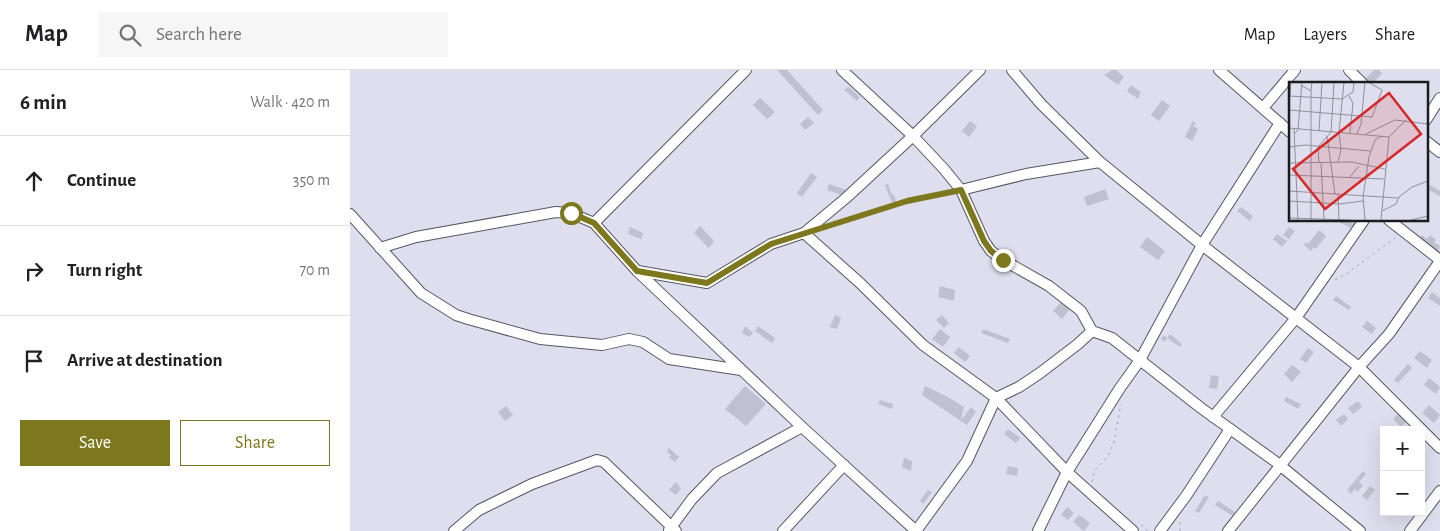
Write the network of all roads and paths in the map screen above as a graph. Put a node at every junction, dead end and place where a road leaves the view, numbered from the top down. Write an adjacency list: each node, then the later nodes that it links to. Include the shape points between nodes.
1 (746, 70): 22 (street)
2 (842, 70): 14 (street)
3 (980, 70): 14 (street)
4 (1012, 70): 17 (street)
5 (1219, 70): 10 (street)
6 (1295, 70): 10 (street)
7 (1349, 70): 8 (street)
8 (1361, 82)
9 (1440, 98): 11 (street)
10 (1263, 108): 12 (street)
11 (1428, 117)
12 (1280, 123): 13 (street); 26 (street)
13 (1289, 131)
14 (913, 136): 18 (street); 25 (street)
15 (1428, 143): 16 (street)
16 (1440, 152)
17 (1100, 162): 18 (street, via 1026,174); 26 (street)
18 (961, 190): 23 (path, via 907,201); 32 (street, via 991,251 1049,286 1081,311)
19 (350, 214): 27 (street)
20 (1363, 221): 31 (street)
21 (1390, 221): 24 (street)
22 (594, 223): 27 (street, via 571,213 556,212 416,238); 29 (street)
23 (829, 225)
24 (1404, 232): 28 (street); 30 (path)
25 (804, 233): 29 (street, via 771,244 707,283); 37 (street, via 923,345)
26 (1202, 245): 31 (street); 33 (street)
27 (380, 248): 35 (street, via 420,293 468,320 540,339 602,345 630,339 643,342 677,361)
28 (1440, 260): 34 (street, via 1389,334)
29 (637, 271): 35 (street)
30 (1330, 282)
31 (1296, 318): 34 (street); 38 (street)
32 (1092, 331): 33 (street, via 1112,338); 37 (street, via 1040,373)
33 (1140, 360): 38 (street); 44 (street)
34 (1359, 366): 41 (street); 43 (street)
35 (742, 370): 39 (street)
36 (1123, 397): 45 (path, via 1114,442 1108,456 1095,470)
37 (996, 398): 44 (street); 51 (street, via 966,461)
38 (1213, 416): 40 (street)
39 (802, 427): 42 (street); 48 (street, via 717,473 692,500)
40 (1230, 429): 43 (street); 54 (street)
41 (1440, 448)
42 (844, 465): 50 (street); 51 (street)
43 (1281, 466): 55 (street); 56 (street)
44 (1067, 472): 47 (street); 52 (street)
45 (1092, 483)
46 (1440, 491): 57 (street)
47 (1134, 526): 53 (path)
48 (672, 529): 49 (street, via 604,462 597,460 532,484 479,510)
49 (454, 531)
50 (783, 531)
51 (916, 531)
52 (1038, 531)
53 (1148, 531)
54 (1160, 531)
55 (1228, 531)
56 (1360, 531)
57 (1410, 531)

